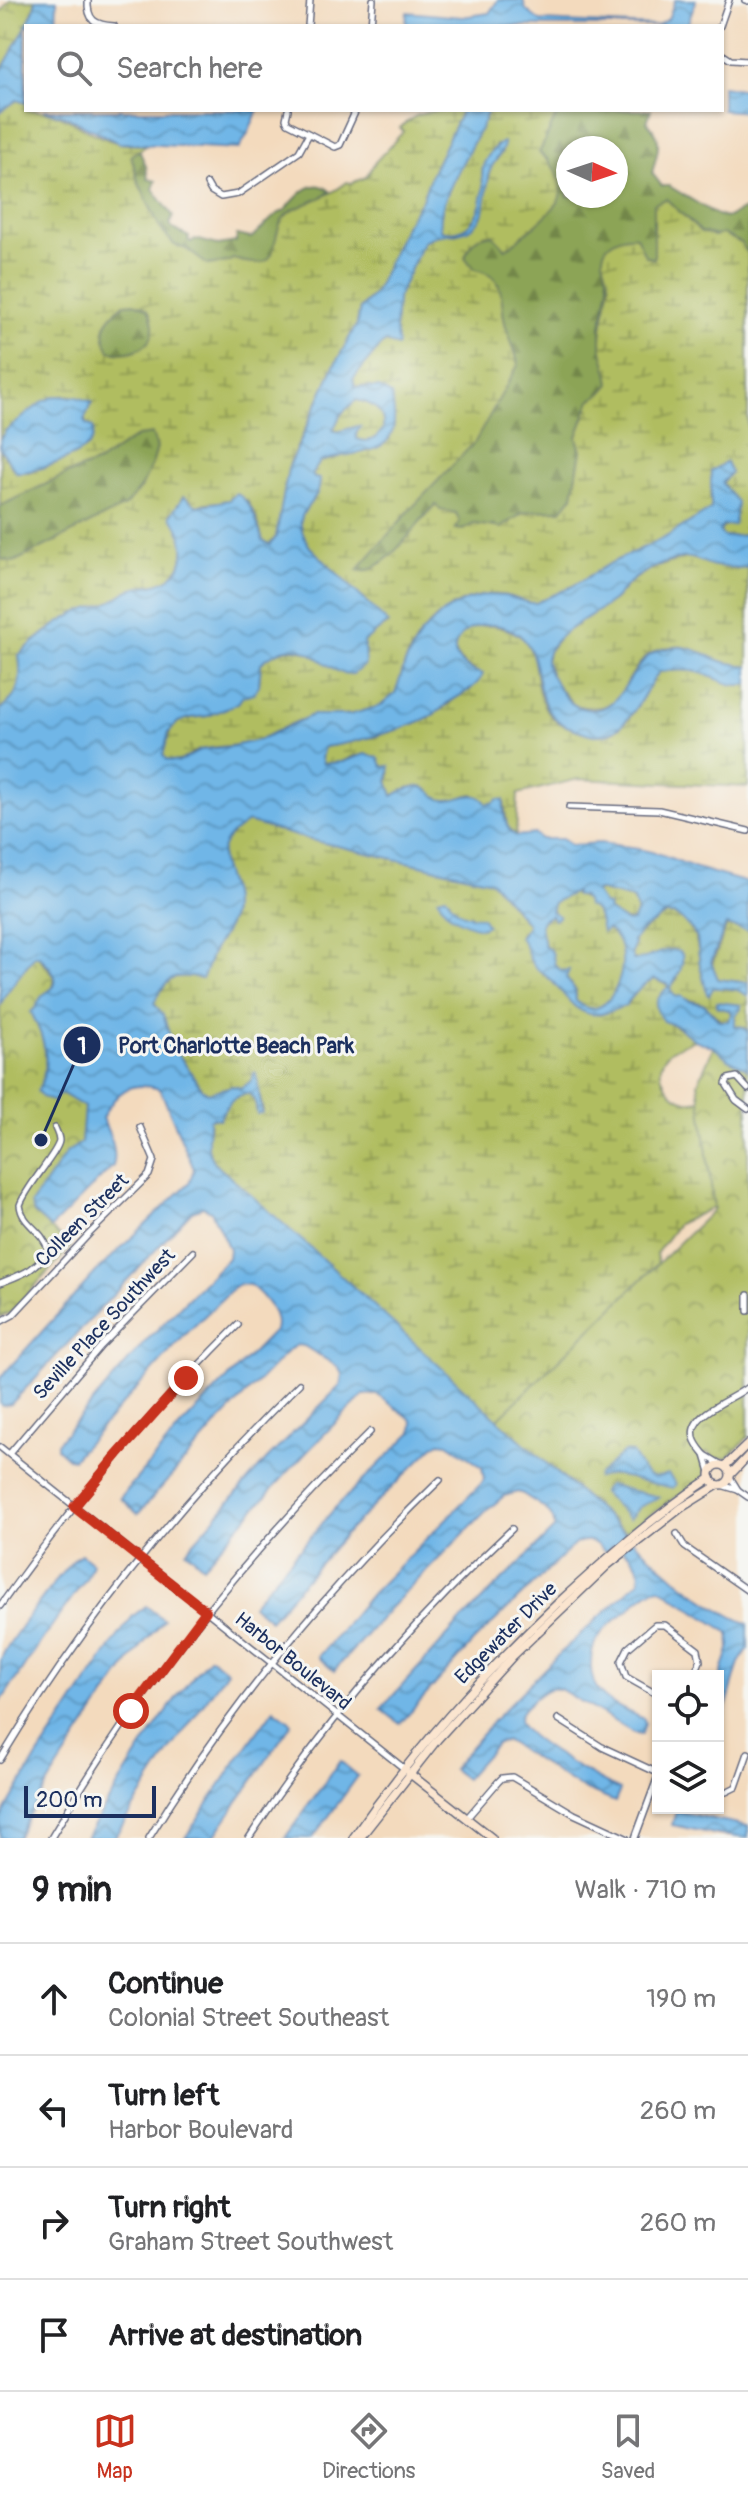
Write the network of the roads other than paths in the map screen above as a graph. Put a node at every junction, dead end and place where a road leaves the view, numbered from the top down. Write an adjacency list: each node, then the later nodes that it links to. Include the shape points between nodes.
1 (88, 0): 5 (street, via 91,20)
2 (310, 0): 6 (street)
3 (373, 0): 7 (street)
4 (729, 0): 8 (street)
5 (98, 24)
6 (308, 24)
7 (371, 24)
8 (721, 24)
9 (724, 55): 10 (street)
10 (748, 61)
11 (288, 112): 13 (street, via 288,123)
12 (355, 112): 13 (street, via 340,145)
13 (309, 134): 14 (street, via 299,152 238,194 221,197)
14 (207, 184)
15 (569, 807): 16 (street, via 659,810)
16 (748, 831)
17 (748, 1089): 18 (street, via 737,1077 726,1084)
18 (748, 1109)
19 (140, 1127): 25 (street, Colleen Street, via 154,1160 149,1175 13,1315)
20 (55, 1128): 22 (street, via 58,1145 20,1205 48,1249 30,1270)
21 (193, 1252): 32 (street, Seville Place Southwest, via 101,1346)
22 (0, 1283)
23 (748, 1295): 24 (street)
24 (748, 1311)
25 (0, 1322)
26 (238, 1325): 42 (street)
27 (299, 1384): 46 (street, via 210,1476)
28 (748, 1387): 33 (street, via 708,1411 695,1427 694,1440)
29 (370, 1432): 49 (street, via 286,1517)
30 (748, 1444): 35 (street)
31 (0, 1447): 32 (street, Harbor Boulevard)
32 (9, 1454): 42 (street, Harbor Boulevard)
33 (705, 1455): 35 (street); 36 (street)
34 (748, 1456): 37 (street)
35 (723, 1465): 36 (street, via 715,1466); 37 (street)
36 (710, 1475): 39 (street); 45 (street, Edgewater Drive)
37 (730, 1476): 39 (street); 40 (street)
38 (440, 1480): 50 (street, via 348,1573)
39 (719, 1485): 40 (street); 45 (street, Edgewater Drive)
40 (738, 1490): 41 (street)
41 (748, 1497)
42 (74, 1507): 46 (street, Harbor Boulevard); 48 (street)
43 (512, 1529): 53 (street, via 429,1610)
44 (677, 1534): 47 (street, via 685,1547)
45 (637, 1536): 57 (street, Edgewater Drive, via 513,1656)
46 (140, 1559): 49 (street, Harbor Boulevard); 56 (street)
47 (748, 1591)
48 (0, 1606)
49 (206, 1611): 50 (street, Harbor Boulevard); 62 (street, via 131,1711)
50 (271, 1664): 53 (street, Harbor Boulevard); 63 (street)
51 (696, 1670): 52 (street, via 698,1650 665,1625 655,1625 628,1648 621,1662 626,1677)
52 (652, 1692)
53 (337, 1716): 57 (street, Harbor Boulevard); 64 (street)
54 (558, 1719): 58 (street)
55 (748, 1753): 60 (street, via 736,1787)
56 (0, 1760)
57 (407, 1771): 61 (street, Harbor Boulevard); 65 (street, Edgewater Drive); 66 (street, Edgewater Drive)
58 (652, 1772)
59 (652, 1791): 69 (street)
60 (724, 1792)
61 (467, 1819): 67 (street, Harbor Boulevard); 68 (street, via 507,1776)
62 (51, 1838)
63 (149, 1838)
64 (249, 1838)
65 (353, 1838)
66 (360, 1838)
67 (492, 1838)
68 (626, 1838)
69 (635, 1838)

